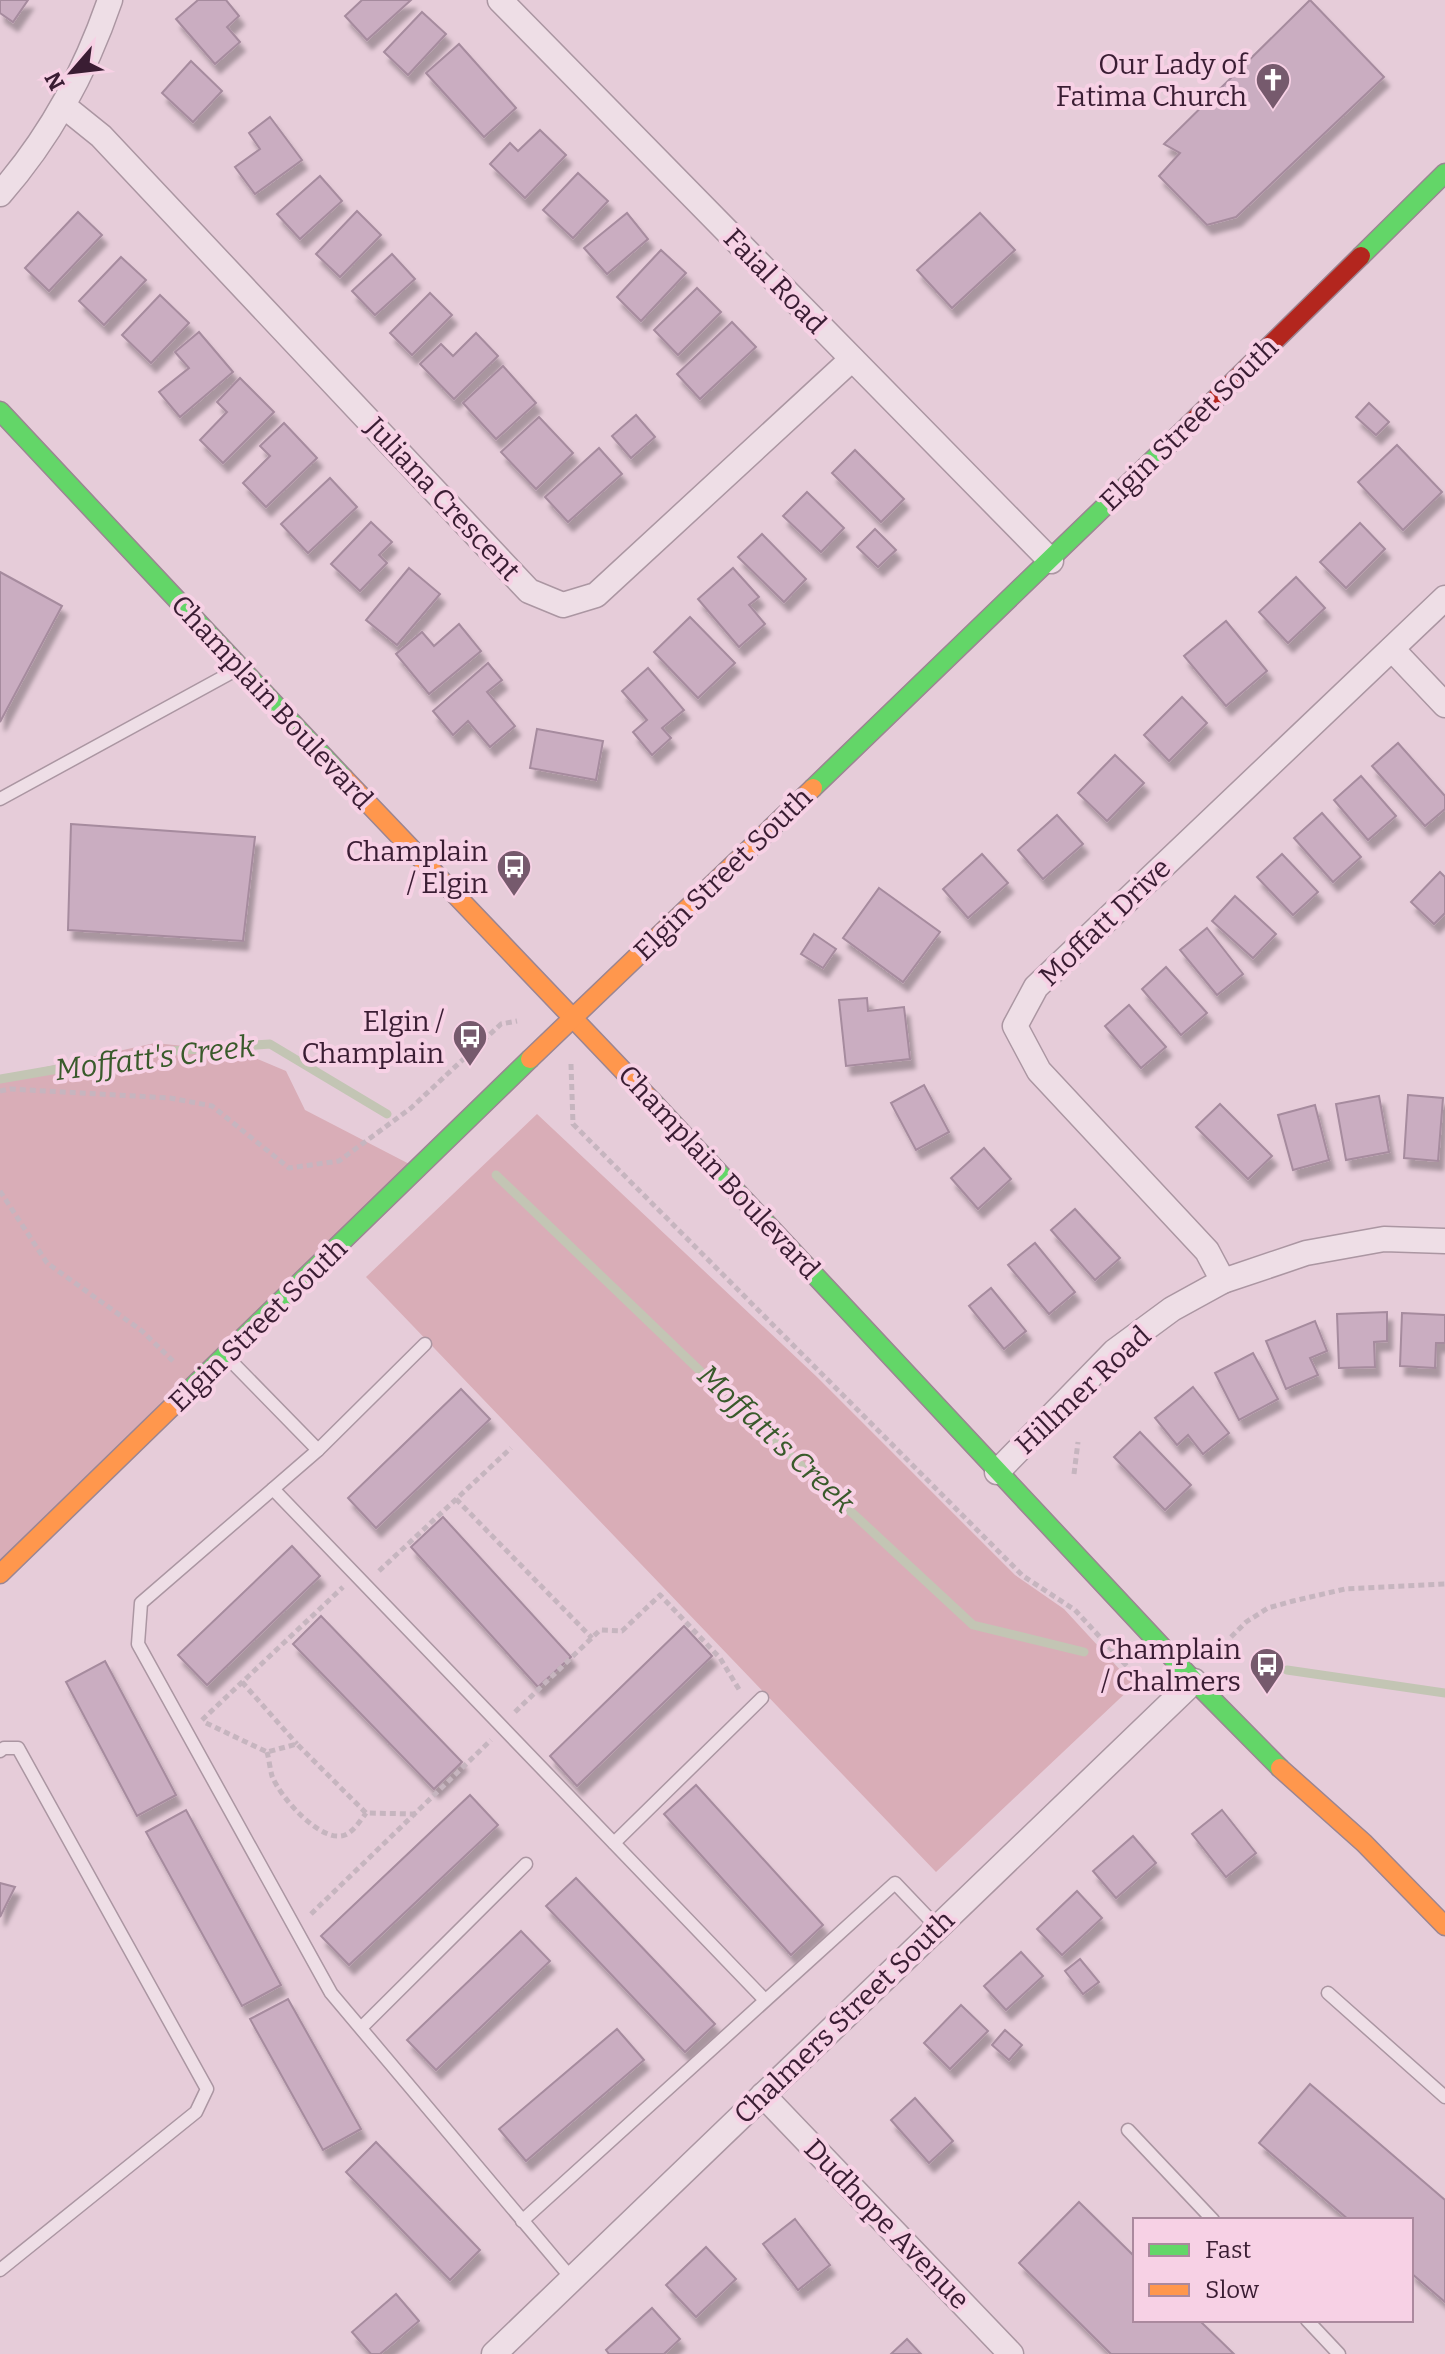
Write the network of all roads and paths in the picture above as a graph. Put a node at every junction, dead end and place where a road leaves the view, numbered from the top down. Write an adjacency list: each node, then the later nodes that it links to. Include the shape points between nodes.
1 (110, 0): 3 (street)
2 (500, 0): 6 (street, Faial Road)
3 (65, 107): 5 (street); 6 (street, Juliana Crescent, via 101,136 529,591 563,605 596,595)
4 (1445, 173): 8 (street, Elgin Street South)
5 (0, 194)
6 (852, 359): 8 (street, Faial Road)
7 (0, 411): 11 (street, Champlain Boulevard)
8 (1051, 561): 14 (street, Elgin Street South)
9 (1445, 598): 10 (street, Moffatt Drive)
10 (1392, 649): 12 (street); 20 (street, Moffatt Drive, via 1036,987 1015,1026 1039,1071 1207,1251)
11 (239, 668): 13 (lane); 14 (street, Champlain Boulevard)
12 (1445, 705)
13 (0, 799)
14 (574, 1017): 22 (street, Elgin Street South); 27 (street, Champlain Boulevard)
15 (517, 1021): 17 (path, via 501,1024 411,1108 339,1161 327,1163 289,1168 212,1106 170,1098)
16 (571, 1062): 38 (path, via 573,1124 1023,1576 1075,1610)
17 (0, 1091)
18 (0, 1191): 23 (path, via 47,1263 142,1331)
19 (1445, 1241): 20 (street, Hillmer Road, via 1384,1239 1306,1253)
20 (1223, 1281): 27 (street, Hillmer Road, via 1172,1309 1115,1351)
21 (425, 1344): 26 (lane)
22 (226, 1356): 26 (lane); 31 (street, Elgin Street South)
23 (174, 1363)
24 (1078, 1442): 28 (path)
25 (511, 1448): 30 (path)
26 (318, 1450): 29 (lane)
27 (997, 1472): 36 (street, Champlain Boulevard)
28 (1074, 1474)
29 (273, 1489): 32 (lane); 41 (lane, via 141,1603 138,1644)
30 (456, 1499): 32 (path); 35 (path)
31 (0, 1574)
32 (360, 1580): 37 (path); 47 (lane)
33 (1445, 1584): 34 (path, via 1345,1589 1293,1601 1268,1608)
34 (1231, 1637)
35 (592, 1638)
36 (1194, 1681): 49 (street, Champlain Boulevard); 50 (street, Chalmers Street South)
37 (242, 1682): 40 (path); 42 (path)
38 (1148, 1689)
39 (762, 1698): 47 (lane)
40 (201, 1721): 41 (path); 44 (path)
41 (188, 1734): 53 (lane, via 331,1993)
42 (297, 1744): 44 (path); 45 (path)
43 (0, 1751): 59 (lane, via 18,1748 207,2089 196,2112)
44 (267, 1752): 45 (path, via 273,1778 316,1829 332,1837 348,1835)
45 (366, 1813): 46 (path)
46 (416, 1814)
47 (614, 1843): 52 (lane)
48 (526, 1864): 53 (lane)
49 (1445, 1926)
50 (937, 1927): 52 (lane, via 895,1883); 54 (street, Chalmers Street South)
51 (1328, 1993): 55 (lane)
52 (765, 2000): 58 (lane)
53 (362, 2027): 58 (lane)
54 (763, 2095): 60 (street, Chalmers Street South); 63 (street, Dudhope Avenue)
55 (1445, 2097)
56 (1128, 2130): 57 (lane)
57 (1211, 2218)
58 (522, 2221): 60 (lane)
59 (0, 2270)
60 (572, 2279): 62 (street, Chalmers Street South)
61 (1309, 2322): 64 (lane)
62 (494, 2354)
63 (1011, 2354)
64 (1339, 2354)

